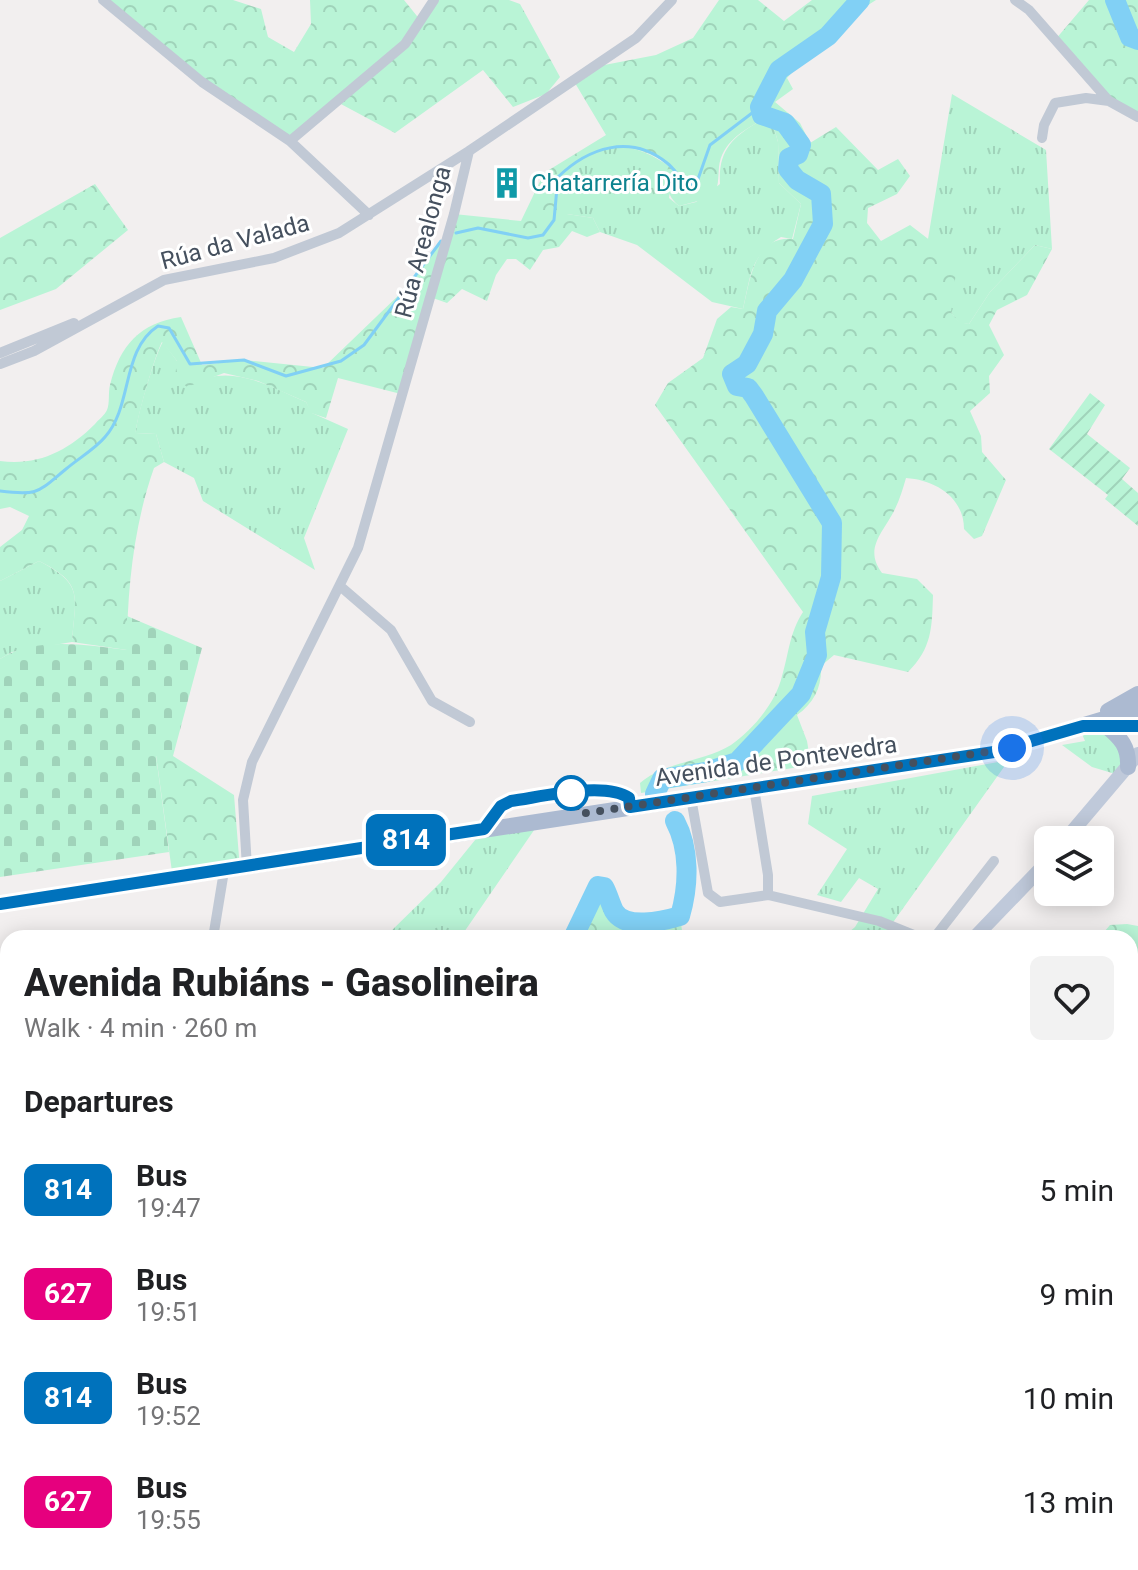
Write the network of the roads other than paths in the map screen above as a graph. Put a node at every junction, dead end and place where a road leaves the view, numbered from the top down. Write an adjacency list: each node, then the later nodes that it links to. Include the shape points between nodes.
1 (103, 0): 8 (street, via 202,82)
2 (434, 0): 8 (street, via 405,44)
3 (672, 0): 9 (street, Rúa Arealonga, via 636,38)
4 (1015, 0): 5 (street)
5 (1109, 101): 6 (street); 7 (street, via 1055,103)
6 (1138, 117)
7 (1042, 138)
8 (290, 141): 10 (street)
9 (469, 151): 10 (street, Rúa da Valada); 14 (street, Rúa Arealonga, via 358,548)
10 (369, 215): 11 (street, Rúa da Valada, via 339,233 274,258 164,280)
11 (91, 319): 12 (street, Rúa da Valada); 13 (street, Rúa da Valada)
12 (0, 353)
13 (0, 364)
14 (340, 586): 17 (street, via 391,630 432,701); 26 (street, Rúa Arealonga, via 252,762 243,800)
15 (1138, 694): 18 (main road)
16 (1138, 709): 18 (main road)
17 (470, 722)
18 (1083, 726): 19 (main road); 22 (main road, Avenida de Pontevedra, via 994,752)
19 (1106, 726): 20 (main road); 21 (main road, via 1121,738)
20 (1138, 727)
21 (1131, 766): 24 (main road)
22 (754, 788): 23 (main road, Avenida de Pontevedra); 29 (street)
23 (691, 798): 26 (main road, Avenida de Pontevedra); 29 (street, via 708,893 720,902)
24 (1077, 826)
25 (994, 861): 33 (street)
26 (247, 868): 27 (main road, Avenida de Pontevedra)
27 (224, 871): 30 (main road, Avenida de Pontevedra); 31 (street)
28 (1034, 876): 34 (main road)
29 (768, 895): 32 (street)
30 (0, 904)
31 (214, 930)
32 (901, 930)
33 (940, 930)
34 (982, 930)

